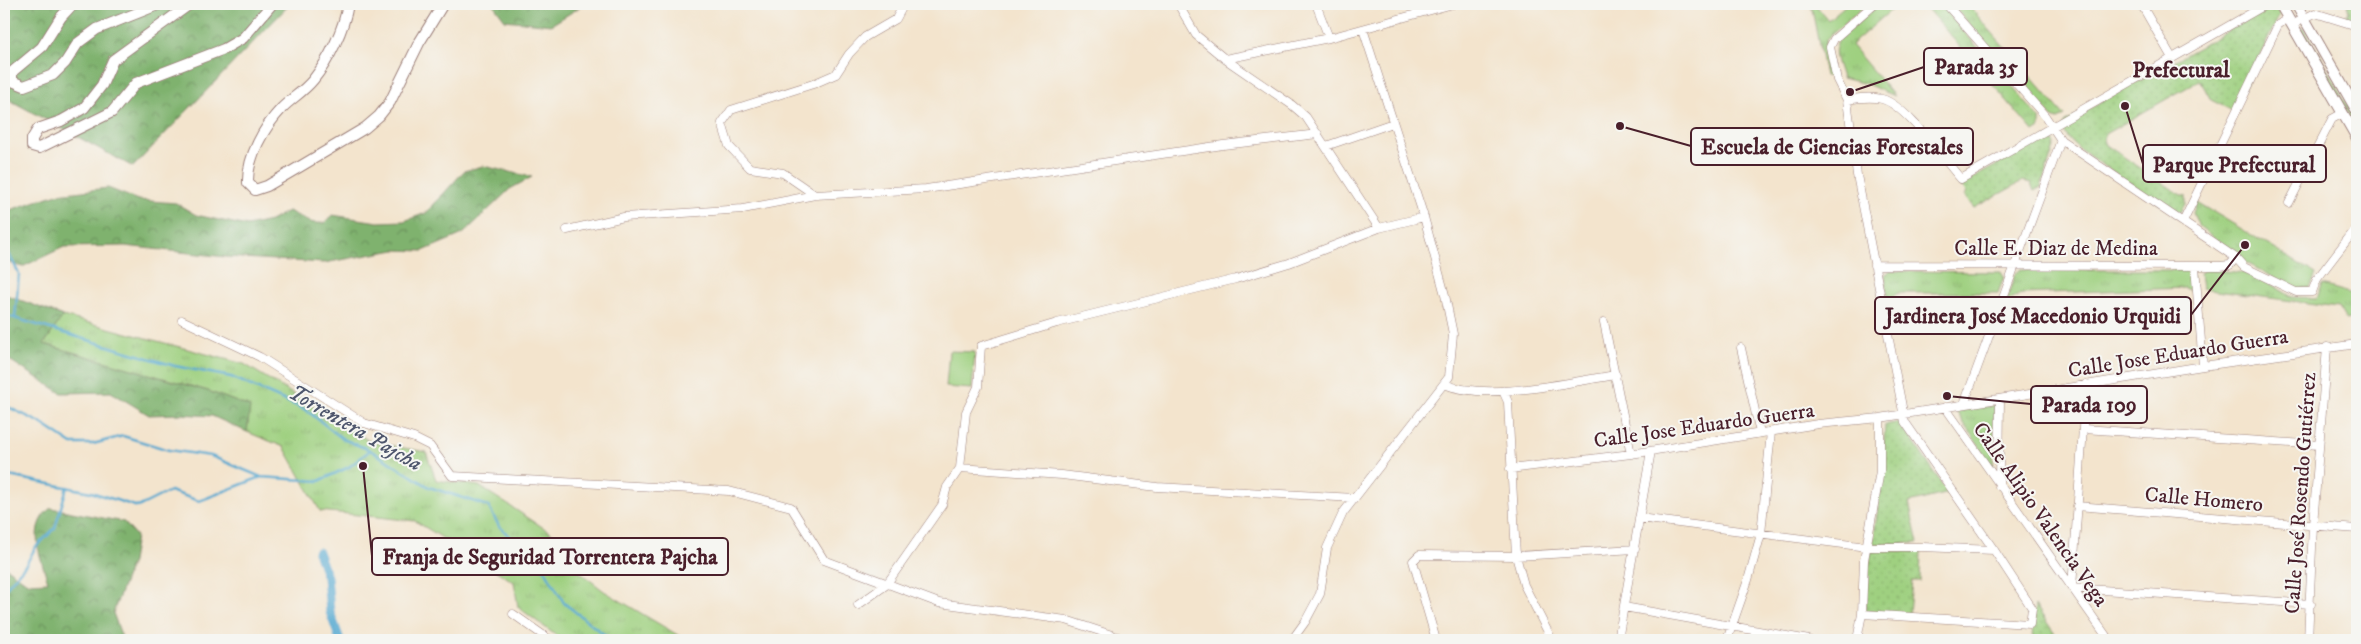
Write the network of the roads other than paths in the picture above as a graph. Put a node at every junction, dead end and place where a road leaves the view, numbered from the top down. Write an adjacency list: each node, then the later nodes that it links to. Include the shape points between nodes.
1 (73, 4): 2 (street, via 60,16 42,47 12,72 12,81 24,86 53,75 78,43 97,29)
2 (160, 4)
3 (190, 4): 4 (street, via 113,60 102,85 84,108 38,129 32,146 39,148 55,142 112,112 136,83 224,49 243,38)
4 (272, 4)
5 (348, 4): 6 (street, via 340,28 314,79 268,125 248,170 248,183 255,190 365,128 378,116 390,102)
6 (443, 4)
7 (904, 4): 34 (street, via 896,19 865,37 836,74 731,110 722,124 728,146 750,168 783,173)
8 (1178, 4): 24 (street, via 1196,35)
9 (1316, 4): 22 (street)
10 (1454, 4): 17 (street)
11 (1874, 4): 25 (street, via 1831,42 1837,80)
12 (1946, 4): 29 (street)
13 (2141, 4): 23 (street)
14 (2267, 4): 23 (street)
15 (2280, 4): 19 (street)
16 (2296, 4): 18 (street)
17 (1428, 7): 21 (street)
18 (2304, 18): 19 (street); 20 (street, via 2315,14); 26 (street)
19 (2290, 22): 27 (street); 37 (street, via 2278,25)
20 (2357, 26)
21 (1363, 29): 22 (street); 28 (street)
22 (1329, 38): 24 (street)
23 (2172, 58): 29 (street)
24 (1225, 59): 30 (street, via 1292,105)
25 (1847, 100): 29 (street, via 1881,98 1892,103 1961,179); 43 (street)
26 (2357, 111)
27 (2343, 113): 31 (street); 35 (street, via 2332,119)
28 (1393, 123): 33 (street); 36 (street)
29 (2052, 127): 32 (street)
30 (1318, 134): 33 (street); 34 (street, via 926,189)
31 (2357, 138)
32 (2061, 140): 37 (street); 42 (street)
33 (1326, 146): 39 (street)
34 (815, 195): 40 (street, via 743,209 624,217)
35 (2289, 203)
36 (1424, 217): 39 (street); 52 (street, via 1453,334 1449,377)
37 (2183, 222): 41 (street)
38 (2357, 227): 41 (street, via 2317,279 2312,292 2296,292 2244,267)
39 (1379, 228): 66 (street, via 1289,263 1236,279 1057,322 981,346 978,387 966,412)
40 (567, 230)
41 (2236, 258): 44 (street, Calle E. Diaz de Medina, via 2230,265)
42 (2016, 264): 43 (street, Calle E. Diaz de Medina); 44 (street, Calle E. Diaz de Medina); 56 (street)
43 (1874, 265): 58 (street)
44 (2195, 266): 50 (street)
45 (182, 320): 79 (street, via 260,357 364,423 430,446 452,476 729,491 791,508 824,560)
46 (1604, 322): 51 (street)
47 (2357, 344): 49 (street, Calle Jose Eduardo Guerra)
48 (1741, 348): 62 (street)
49 (2327, 348): 50 (street, Calle Jose Eduardo Guerra); 63 (street, Calle José Rosendo Gutiérrez)
50 (2203, 366): 53 (street, Calle Jose Eduardo Guerra)
51 (1616, 376): 54 (street); 65 (street)
52 (1444, 384): 54 (street, via 1459,390); 69 (street)
53 (2086, 384): 55 (street, Calle Jose Eduardo Guerra); 60 (street)
54 (1503, 391): 67 (street, via 1508,402)
55 (2000, 399): 56 (street, Calle Jose Eduardo Guerra); 68 (street)
56 (1964, 404): 57 (street, Calle Jose Eduardo Guerra)
57 (1945, 407): 58 (street, Calle Jose Eduardo Guerra); 68 (street, Calle Alipio Valencia Vega)
58 (1903, 414): 59 (street, Calle Jose Eduardo Guerra); 77 (street, via 1904,422)
59 (1880, 418): 61 (street, Calle Jose Eduardo Guerra); 75 (street, via 1880,471)
60 (2084, 429): 63 (street); 70 (street)
61 (1771, 432): 62 (street, Calle Jose Eduardo Guerra); 74 (street)
62 (1760, 433): 64 (street, Calle Jose Eduardo Guerra)
63 (2319, 445): 72 (street, Calle José Rosendo Gutiérrez)
64 (1651, 451): 65 (street, Calle Jose Eduardo Guerra); 71 (street)
65 (1631, 454): 67 (street, Calle Jose Eduardo Guerra)
66 (960, 468): 69 (street, via 1062,475 1156,487); 79 (street, via 942,505)
67 (1510, 470): 78 (street)
68 (1999, 486): 80 (street, Calle Alipio Valencia Vega)
69 (1355, 498): 89 (street, via 1343,513 1327,548 1320,594)
70 (2077, 506): 72 (street, Calle Homero); 80 (street)
71 (1639, 518): 74 (street); 76 (street)
72 (2313, 525): 73 (street, Calle Homero); 82 (street, Calle José Rosendo Gutiérrez)
73 (2357, 529)
74 (1761, 534): 75 (street); 86 (street)
75 (1867, 548): 77 (street); 85 (street)
76 (1635, 550): 78 (street); 83 (street)
77 (1994, 550): 85 (street, via 2032,608 2030,624)
78 (1516, 556): 90 (street, via 1419,555 1413,561); 91 (street, via 1524,585)
79 (886, 585): 81 (street); 88 (street, via 939,603 1066,620)
80 (2072, 588): 82 (street); 96 (street, Calle Alipio Valencia Vega)
81 (858, 604)
82 (2311, 604): 97 (street, Calle José Rosendo Gutiérrez)
83 (1624, 607): 86 (street); 92 (street)
84 (513, 614): 87 (street)
85 (1862, 614): 95 (street)
86 (1732, 627): 93 (street); 94 (street)
87 (550, 640)
88 (1126, 640)
89 (1292, 640)
90 (1436, 640)
91 (1549, 640)
92 (1618, 640)
93 (1727, 640)
94 (1809, 640)
95 (1857, 640)
96 (2109, 640)
97 (2308, 640)

